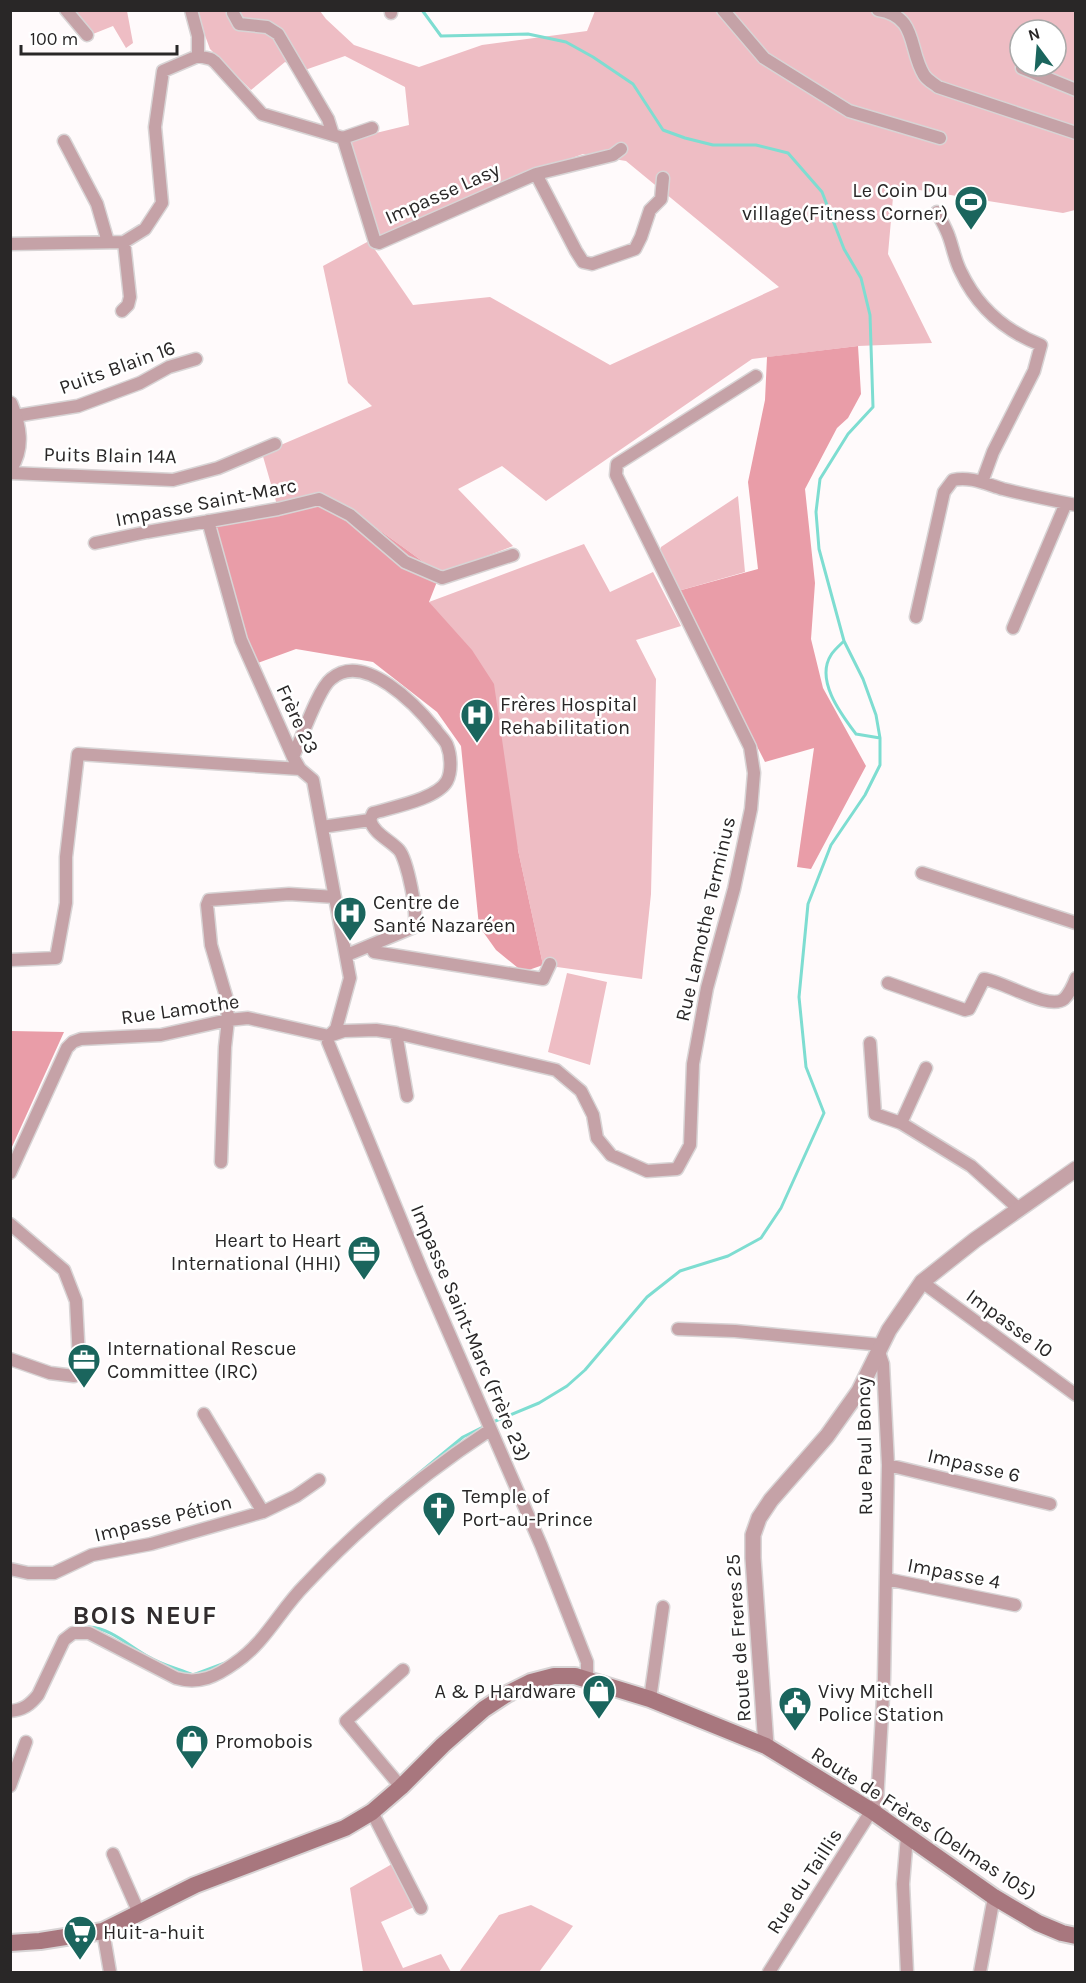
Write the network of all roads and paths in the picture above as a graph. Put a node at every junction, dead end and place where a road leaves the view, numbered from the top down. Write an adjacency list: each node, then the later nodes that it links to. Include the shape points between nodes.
1 (66, 10): 6 (street)
2 (191, 10): 7 (street, via 198,36)
3 (723, 10): 13 (street, via 764,58 849,111)
4 (878, 10): 11 (street, via 905,24 923,74 938,87)
5 (233, 13): 12 (street, via 239,24 267,27 278,34)
6 (87, 35)
7 (198, 56): 12 (street, via 216,62 262,114); 20 (street, via 163,71 155,127 162,203 145,229)
8 (1047, 78): 9 (street)
9 (1076, 90)
10 (372, 128): 12 (street)
11 (1076, 133)
12 (338, 136): 16 (street, Impasse Lasy, via 372,239 379,243)
13 (940, 138)
14 (64, 141): 19 (street, via 97,204)
15 (621, 149): 16 (street)
16 (536, 174): 17 (street, via 576,251 587,264 637,246 650,210 661,199)
17 (663, 178)
18 (937, 212): 29 (street, via 971,291 1007,329 1041,345 1034,371)
19 (108, 242): 20 (street); 21 (street)
20 (123, 242): 22 (street, via 130,297)
21 (10, 244)
22 (122, 311)
23 (196, 358): 25 (street, Puits Blain 16, via 78,406)
24 (756, 376): 50 (street, Rue Lamothe Terminus, via 617,464 616,469 750,747 754,772 751,809 707,988 693,1064 690,1145 677,1169 648,1171 611,1155 597,1138 593,1115 581,1090 556,1070)
25 (13, 410): 27 (street, via 19,435 18,456)
26 (275, 444): 28 (street, Puits Blain 14A, via 218,468 173,480)
27 (10, 468)
28 (10, 473)
29 (982, 482): 30 (street); 34 (street, via 953,480 944,492)
30 (1071, 504): 35 (street)
31 (208, 521): 32 (street, Impasse Saint-Marc); 33 (street, Impasse Saint-Marc, via 319,499 350,515 405,562 442,578); 36 (street, Frère 23, via 240,640)
32 (95, 543)
33 (513, 555)
34 (916, 616)
35 (1013, 628)
36 (293, 757): 37 (street, Frère 23); 38 (street, via 329,679 354,671 374,676 399,690 447,744 451,765 447,781 432,795 374,813)
37 (300, 769): 39 (street, Frère 23, via 313,780); 45 (street, via 78,754 66,857 66,903 56,958)
38 (370, 820): 39 (street); 43 (street, via 372,827 401,852 416,917 414,927)
39 (322, 827): 41 (street, Frère 23)
40 (922, 873): 42 (street)
41 (335, 897): 44 (street, Frère 23); 49 (street, via 289,894 209,900 212,945 226,996)
42 (1076, 923)
43 (371, 946): 44 (street); 46 (street, via 374,952 543,979)
44 (347, 955): 51 (street, Frère 23, via 350,978 336,1029)
45 (10, 960)
46 (550, 964)
47 (1076, 978): 48 (street, via 1063,999 1050,1003 984,979 965,1011)
48 (888, 983)
49 (228, 1020): 51 (street, Rue Lamothe, via 248,1018); 56 (street); 58 (street, Rue Lamothe, via 161,1035 73,1042)
50 (396, 1033): 51 (street, Rue Lamothe Terminus, via 344,1031); 54 (street)
51 (329, 1036): 67 (street, Impasse Saint-Marc (Frère 23), via 328,1042)
52 (870, 1042): 55 (street, via 874,1112)
53 (926, 1068): 55 (street)
54 (407, 1096)
55 (901, 1123): 59 (street, via 971,1166)
56 (221, 1162)
57 (1076, 1169): 59 (street)
58 (10, 1173)
59 (1019, 1209): 61 (street)
60 (10, 1224): 64 (street, via 64,1270 76,1301 79,1360 74,1376 50,1373)
61 (922, 1282): 63 (street); 65 (street, Impasse 10)
62 (678, 1329): 63 (street, via 735,1331)
63 (880, 1349): 68 (street, Rue Paul Boncy); 81 (street, Route de Freres 25, via 858,1391 827,1436 771,1500 753,1534)
64 (10, 1359)
65 (1076, 1395)
66 (204, 1413): 71 (street)
67 (490, 1430): 77 (street, Impasse Saint-Marc (Frère 23), via 587,1662); 79 (street, via 432,1470 380,1514 305,1584 249,1654 216,1676 187,1681 81,1632 64,1640 32,1703)
68 (888, 1465): 70 (street, Impasse 6); 73 (street, Rue Paul Boncy)
69 (319, 1480): 71 (street, Impasse Pétion)
70 (1050, 1504)
71 (263, 1512): 72 (street, Impasse Pétion, via 151,1544 92,1555 54,1573)
72 (10, 1569)
73 (886, 1579): 74 (street, Impasse 4); 84 (street, Rue Paul Boncy, via 877,1802)
74 (1015, 1605)
75 (663, 1607): 78 (street)
76 (404, 1670): 83 (street, via 346,1721)
77 (587, 1679): 78 (main road, Route de Frères (Delmas 105)); 83 (main road, Route de Frères (Delmas 105), via 554,1676 507,1694 443,1745)
78 (650, 1699): 81 (main road, Route de Frères (Delmas 105))
79 (10, 1711)
80 (26, 1742): 82 (street)
81 (766, 1746): 84 (main road, Route de Frères (Delmas 105))
82 (10, 1786)
83 (401, 1787): 85 (main road, Route de Frères (Delmas 105))
84 (872, 1811): 86 (main road, Route de Frères (Delmas 105)); 95 (street, Rue du Taillis)
85 (372, 1812): 89 (street); 90 (main road, Route de Frères (Delmas 105), via 345,1828 195,1885)
86 (907, 1836): 88 (main road, Route de Frères (Delmas 105)); 96 (street, via 903,1884)
87 (113, 1854): 90 (street)
88 (994, 1897): 92 (main road, Route de Frères (Delmas 105), via 1038,1923); 97 (street)
89 (421, 1908)
90 (139, 1913): 91 (main road, Route de Frères (Delmas 105))
91 (103, 1931): 93 (main road, Route de Frères (Delmas 105)); 94 (street)
92 (1076, 1936)
93 (10, 1943)
94 (110, 1972)
95 (769, 1972)
96 (907, 1972)
97 (980, 1972)

